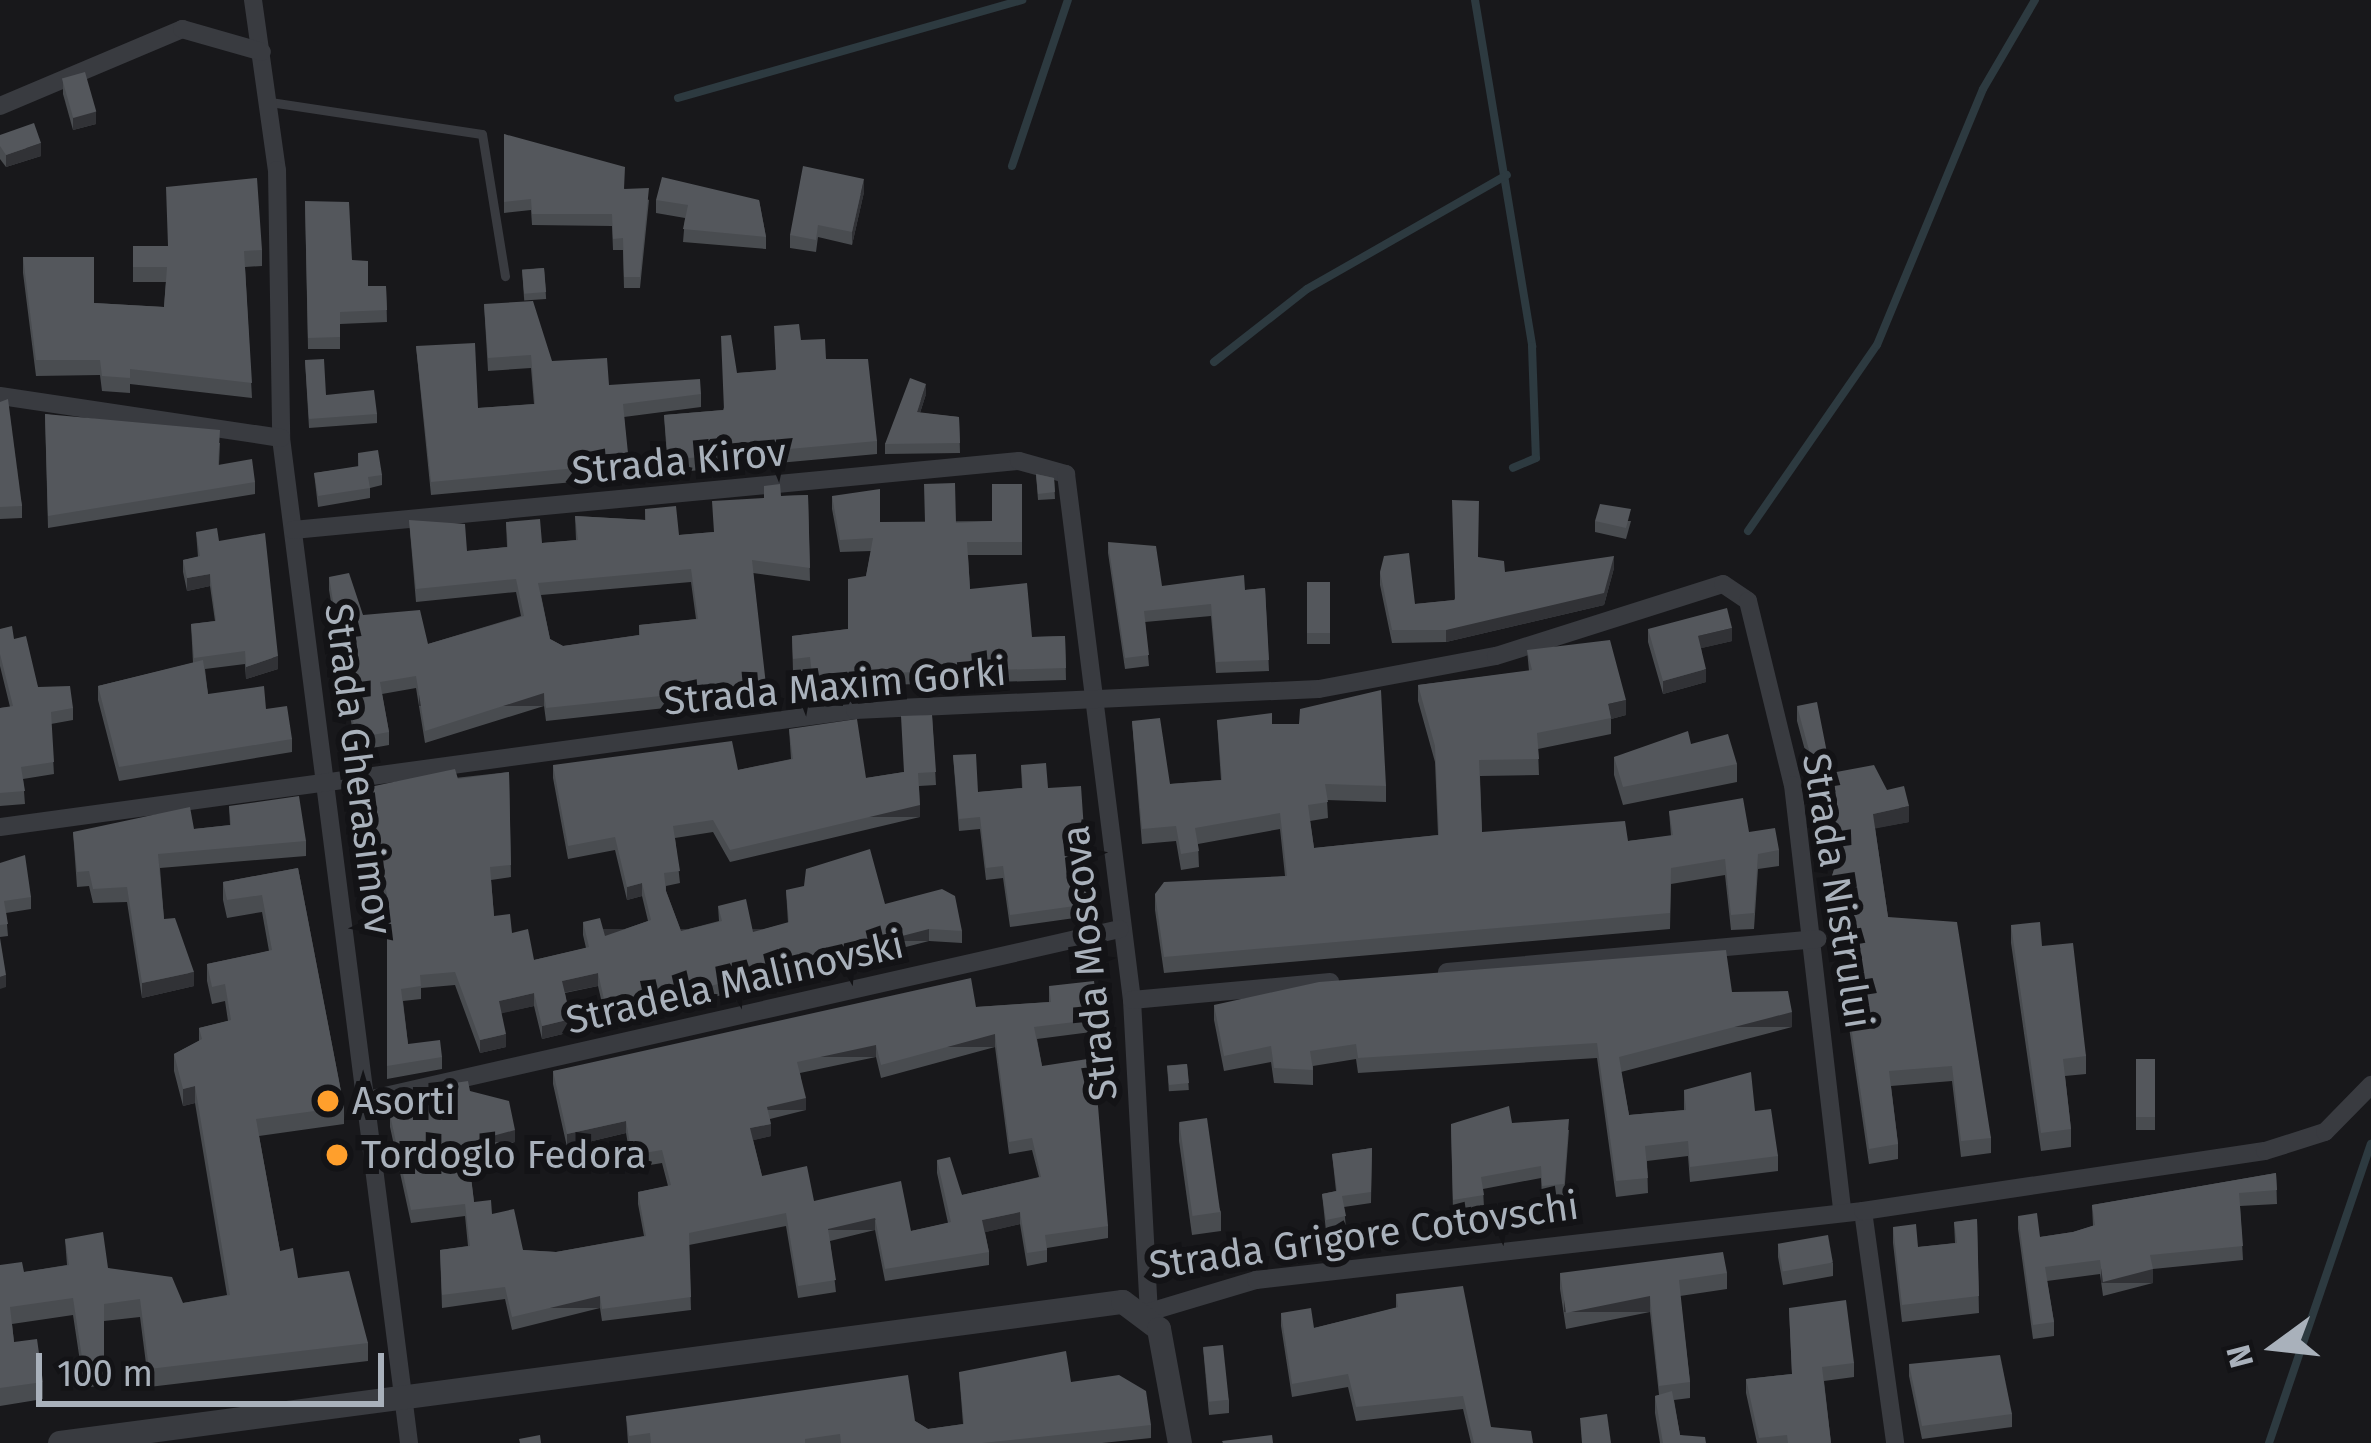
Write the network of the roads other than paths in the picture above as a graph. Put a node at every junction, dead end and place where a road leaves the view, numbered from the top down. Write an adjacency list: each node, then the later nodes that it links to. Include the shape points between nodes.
1 (253, 0): 2 (street, Strada Gherasimov)
2 (262, 52): 3 (street, Strada Gherasimov); 4 (street, via 182,29)
3 (271, 102): 5 (lane, via 482,134); 7 (street, Strada Gherasimov)
4 (0, 106)
5 (506, 276)
6 (0, 396): 7 (street)
7 (281, 438): 9 (street, Strada Gherasimov)
8 (1066, 474): 9 (street, Strada Kirov, via 1019,460); 11 (street, Strada Moscova)
9 (293, 530): 12 (street, Strada Gherasimov)
10 (1737, 588): 11 (street, Strada Maxim Gorki, via 1708,584 1436,670); 15 (street, Strada Nistrului, via 1793,785)
11 (1102, 705): 12 (street, Strada Maxim Gorki, via 855,710); 14 (street, Strada Moscova)
12 (330, 775): 13 (street, Strada Maxim Gorki); 20 (street, Strada Gherasimov)
13 (0, 827)
14 (1120, 929): 18 (street, Strada Moscova); 20 (street, Stradela Malinovski)
15 (1818, 938): 16 (street); 21 (street, Strada Nistrului)
16 (1416, 975)
17 (1345, 981): 18 (street)
18 (1132, 1000): 22 (street, Strada Moscova)
19 (2371, 1085): 21 (street, Strada Grigore Cotovschi, via 2302,1144)
20 (363, 1101): 23 (street, Strada Gherasimov)
21 (1852, 1211): 22 (street, Strada Grigore Cotovschi, via 1256,1280); 28 (street, Strada Nistrului)
22 (1149, 1312): 23 (street, Strada Grigore Cotovschi, via 1123,1302); 27 (street, Strada Moscova)
23 (404, 1399): 24 (street, Strada Grigore Cotovschi); 26 (street, Strada Gherasimov)
24 (113, 1439): 25 (street, Strada Grigore Cotovschi)
25 (60, 1443)
26 (409, 1443)
27 (1180, 1443)
28 (1895, 1443)

